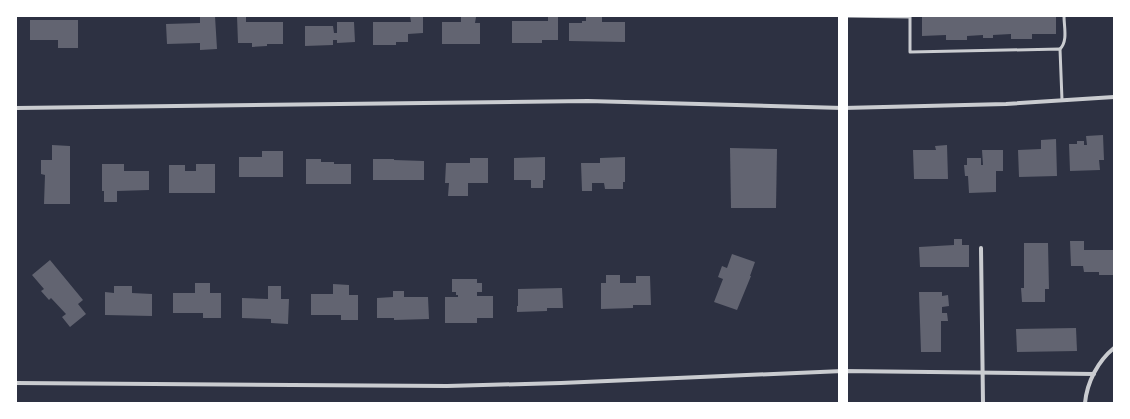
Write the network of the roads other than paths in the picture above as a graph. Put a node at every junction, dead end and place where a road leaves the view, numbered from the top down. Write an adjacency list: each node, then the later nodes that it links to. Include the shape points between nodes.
1 (843, 16): 2 (lane); 8 (main road)
2 (910, 16): 4 (lane, via 910,52)
3 (1064, 16): 4 (lane, via 1064,40)
4 (1060, 49): 6 (lane)
5 (1114, 97): 6 (street)
6 (1062, 100): 8 (street)
7 (16, 108): 8 (street, via 588,101)
8 (843, 108): 11 (main road)
9 (981, 248): 12 (street)
10 (1114, 348): 13 (street, via 1101,361)
11 (843, 371): 12 (street); 14 (street, via 447,386); 15 (main road)
12 (982, 373): 13 (street); 16 (street)
13 (1094, 374): 17 (street)
14 (16, 383)
15 (843, 403)
16 (983, 403)
17 (1085, 403)

